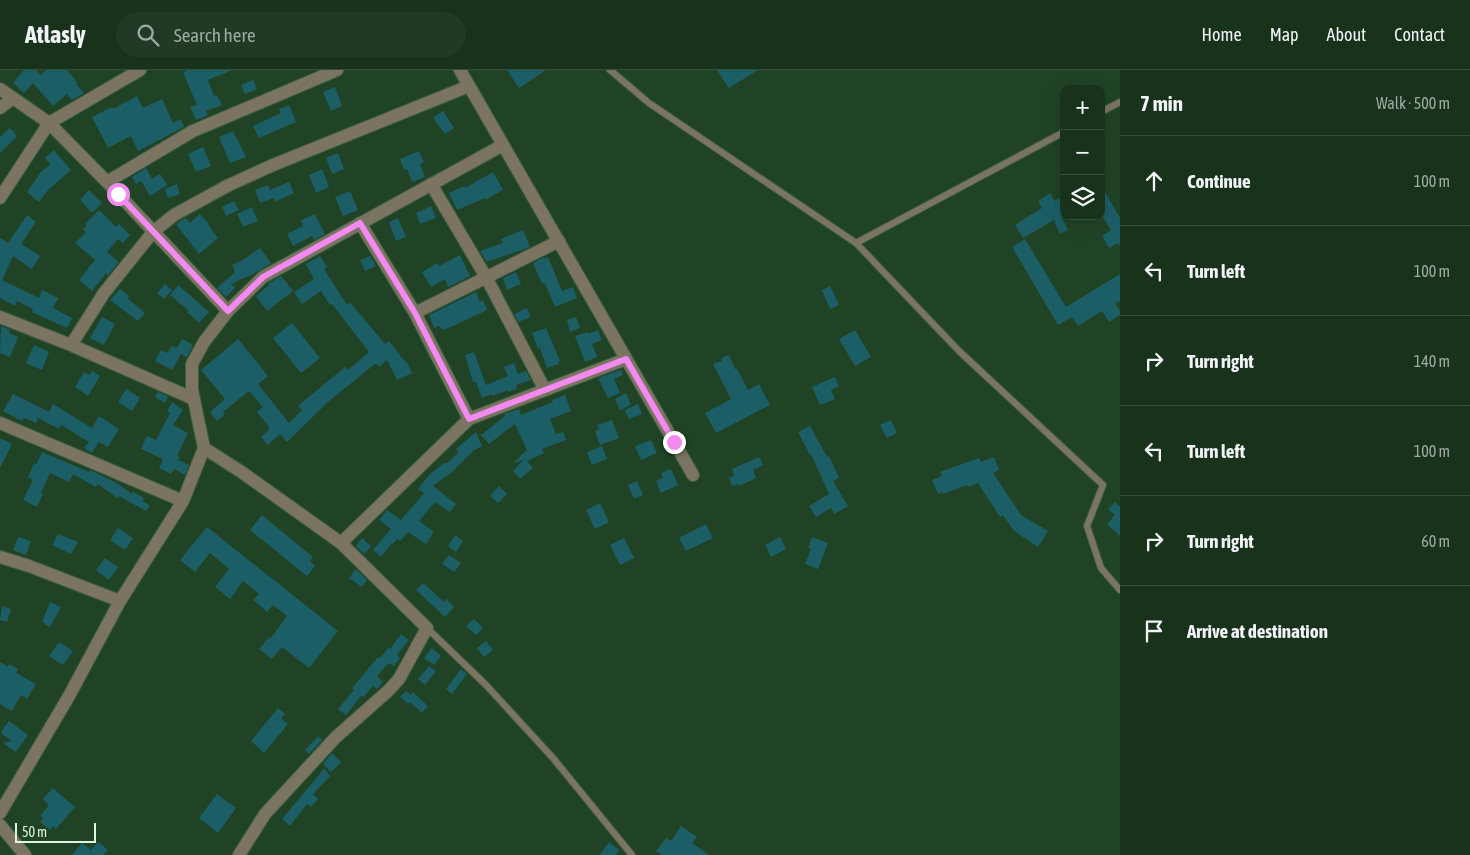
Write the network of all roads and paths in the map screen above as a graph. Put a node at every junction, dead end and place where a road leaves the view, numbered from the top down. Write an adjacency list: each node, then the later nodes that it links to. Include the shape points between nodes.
1 (140, 70): 11 (street)
2 (337, 70): 14 (street, via 193,131)
3 (460, 70): 5 (street)
4 (610, 70): 20 (lane, via 649,103)
5 (469, 86): 13 (street); 18 (street, via 229,185 174,215)
6 (0, 89): 7 (street)
7 (13, 98): 9 (street); 11 (street)
8 (1120, 102): 10 (lane)
9 (0, 108)
10 (1105, 110)
11 (49, 123): 14 (street); 16 (street)
12 (1060, 134): 20 (lane)
13 (503, 145): 15 (street); 19 (street)
14 (107, 182): 18 (street)
15 (431, 184): 17 (street); 21 (street)
16 (0, 198)
17 (360, 223): 22 (street, via 263,277); 23 (street)
18 (153, 232): 22 (street); 25 (street, via 104,292)
19 (559, 242): 21 (street); 26 (street)
20 (856, 243): 36 (lane, via 959,351 1103,485 1087,526 1100,568)
21 (486, 277): 23 (street); 27 (street)
22 (228, 311): 28 (street, via 192,364)
23 (415, 313): 29 (street)
24 (0, 317): 25 (street)
25 (71, 345): 28 (street)
26 (626, 359): 27 (street); 32 (street)
27 (545, 390): 29 (street)
28 (194, 399): 31 (street)
29 (469, 419): 34 (street)
30 (0, 423): 33 (street)
31 (204, 448): 33 (street); 34 (street)
32 (693, 475)
33 (182, 501): 37 (street)
34 (341, 543): 38 (street)
35 (0, 557): 37 (street)
36 (1120, 590)
37 (120, 601): 39 (street)
38 (427, 628): 42 (street, via 399,679 336,737 264,814); 43 (lane, via 486,685 553,758)
39 (0, 813)
40 (0, 825): 41 (street)
41 (26, 855)
42 (239, 855)
43 (632, 855)

